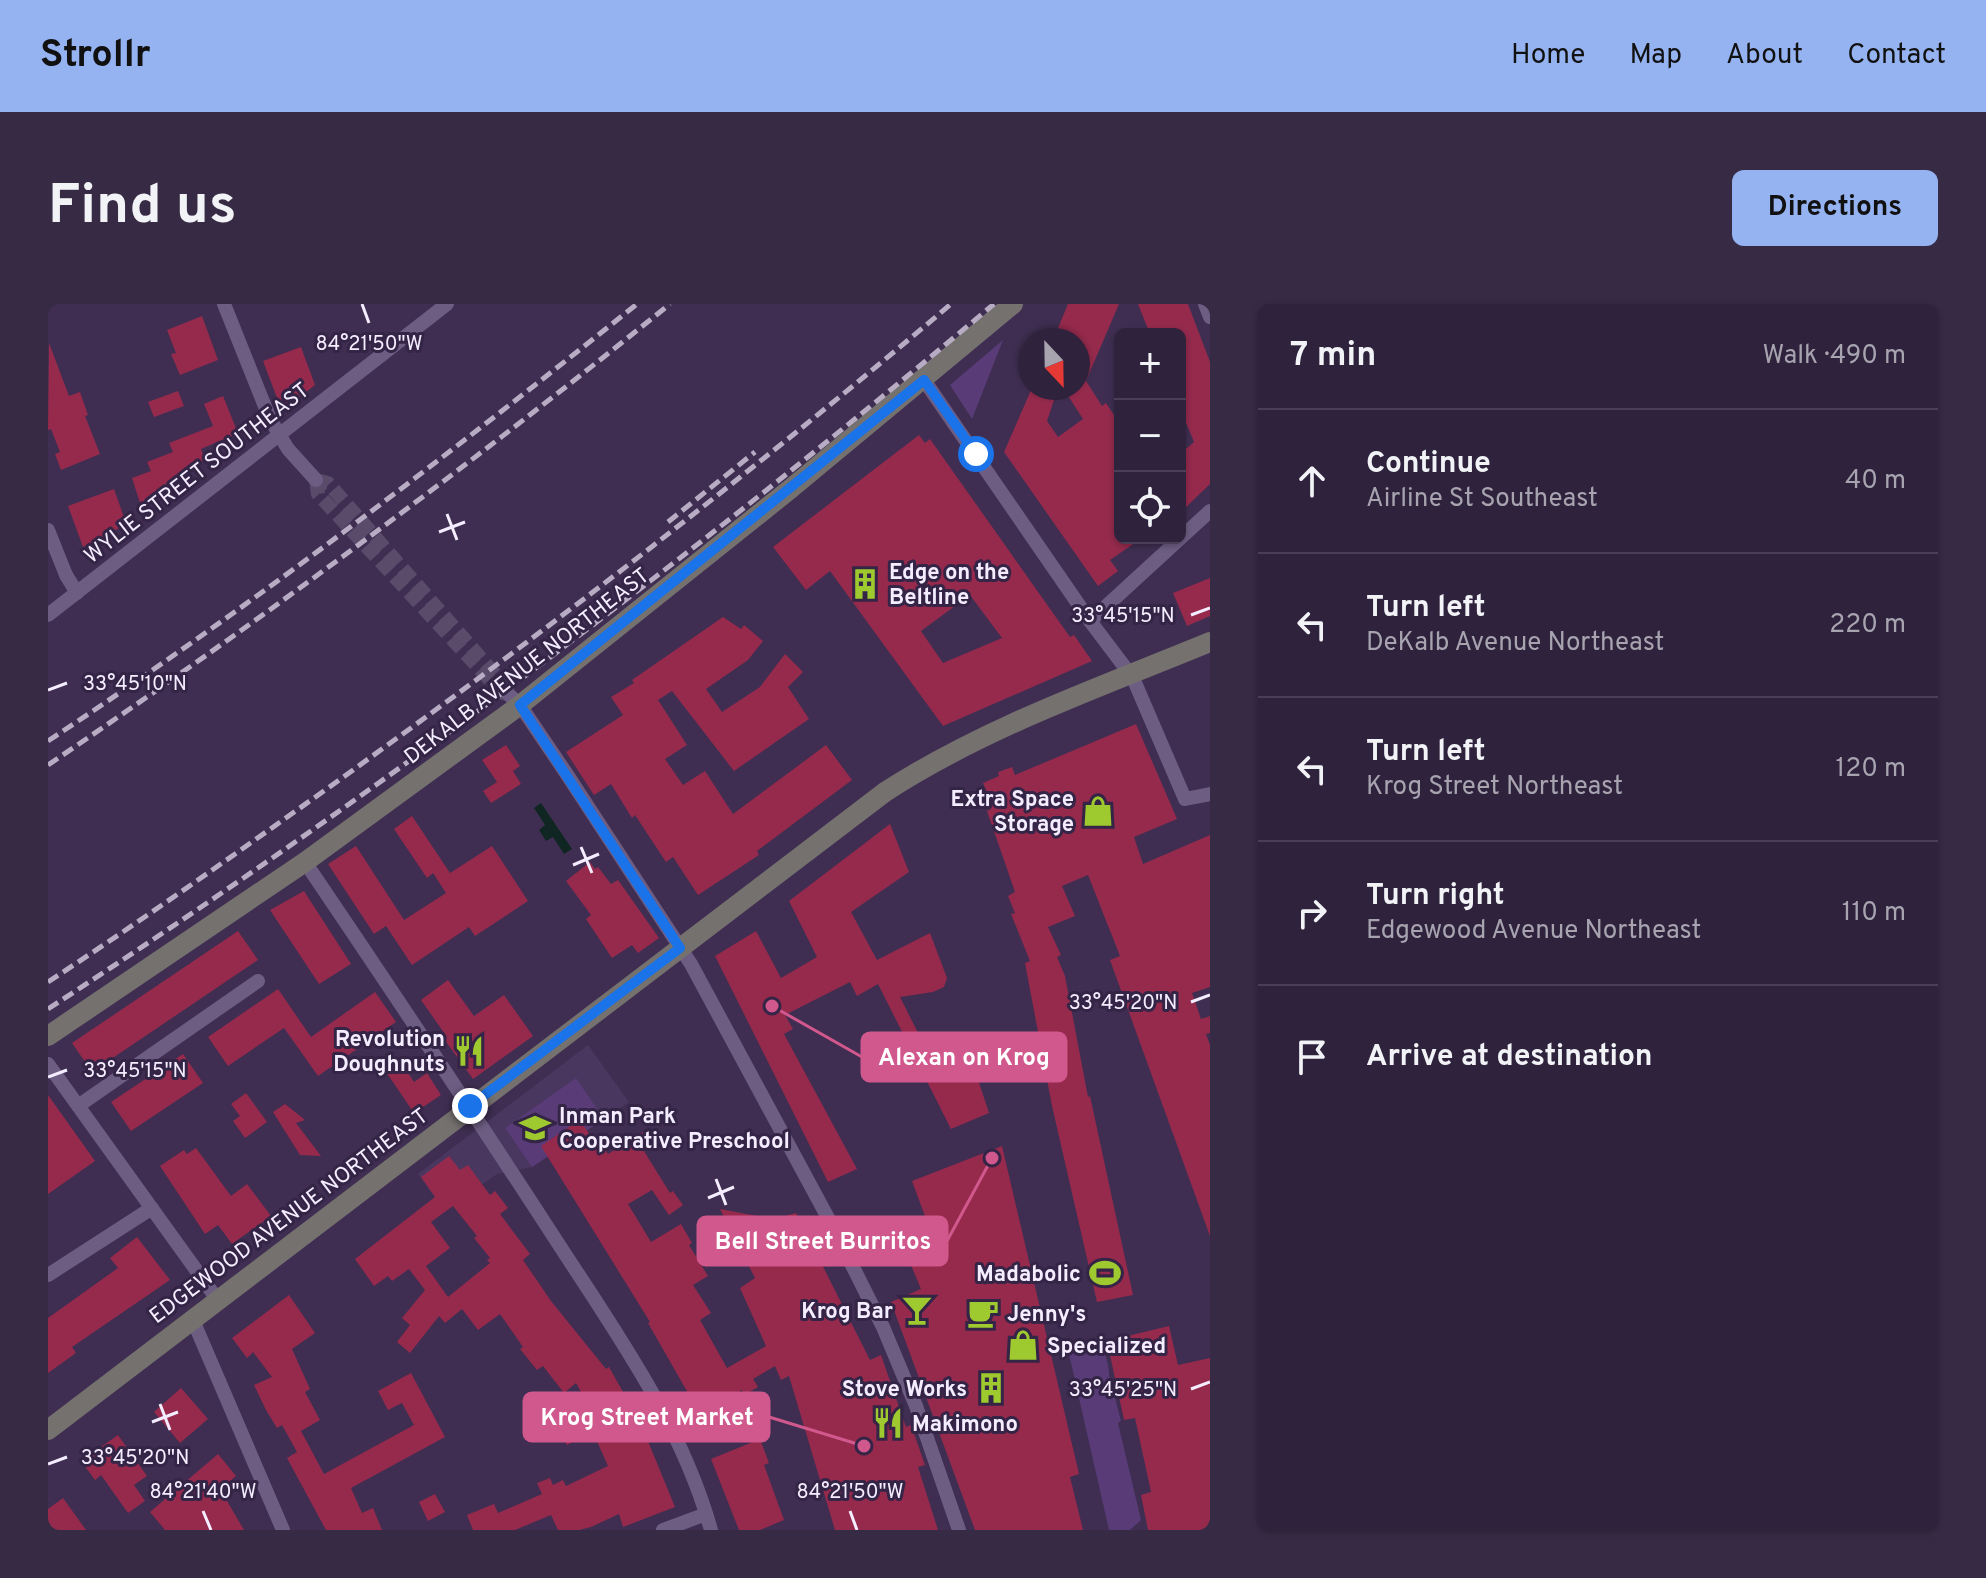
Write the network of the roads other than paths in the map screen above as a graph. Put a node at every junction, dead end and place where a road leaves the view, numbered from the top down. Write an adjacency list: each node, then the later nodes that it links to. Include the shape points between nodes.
1 (224, 304): 7 (street)
2 (447, 304): 7 (street, WYLIE STREET SOUTHEAST)
3 (1013, 304): 6 (main road, DEKALB AVENUE NORTHEAST)
4 (1205, 304): 5 (street)
5 (1210, 317)
6 (924, 380): 13 (street); 15 (main road, DEKALB AVENUE NORTHEAST)
7 (279, 435): 8 (street); 11 (street, WYLIE STREET SOUTHEAST)
8 (316, 480)
9 (1210, 511): 13 (street)
10 (48, 530): 11 (street)
11 (77, 593): 12 (street, WYLIE STREET SOUTHEAST)
12 (48, 615)
13 (1090, 621): 16 (street, via 1133,678 1185,799)
14 (1204, 644): 18 (main road, EDGEWOOD AVENUE NORTHEAST, via 942,758 880,796)
15 (514, 700): 17 (main road, DEKALB AVENUE NORTHEAST); 18 (street)
16 (1210, 794)
17 (305, 862): 20 (main road, DEKALB AVENUE NORTHEAST); 23 (street)
18 (680, 948): 23 (main road, EDGEWOOD AVENUE NORTHEAST); 33 (street, via 883,1327)
19 (258, 981): 22 (street)
20 (48, 1036)
21 (48, 1064): 22 (street)
22 (78, 1106): 24 (street)
23 (470, 1106): 26 (main road, EDGEWOOD AVENUE NORTHEAST); 29 (street, via 648,1384)
24 (152, 1208): 25 (street); 26 (street)
25 (48, 1275)
26 (217, 1299): 27 (main road, EDGEWOOD AVENUE NORTHEAST)
27 (192, 1318): 28 (main road, EDGEWOOD AVENUE NORTHEAST); 30 (street)
28 (48, 1430)
29 (706, 1514): 31 (street); 32 (street)
30 (283, 1530)
31 (663, 1530)
32 (711, 1530)
33 (959, 1530)

